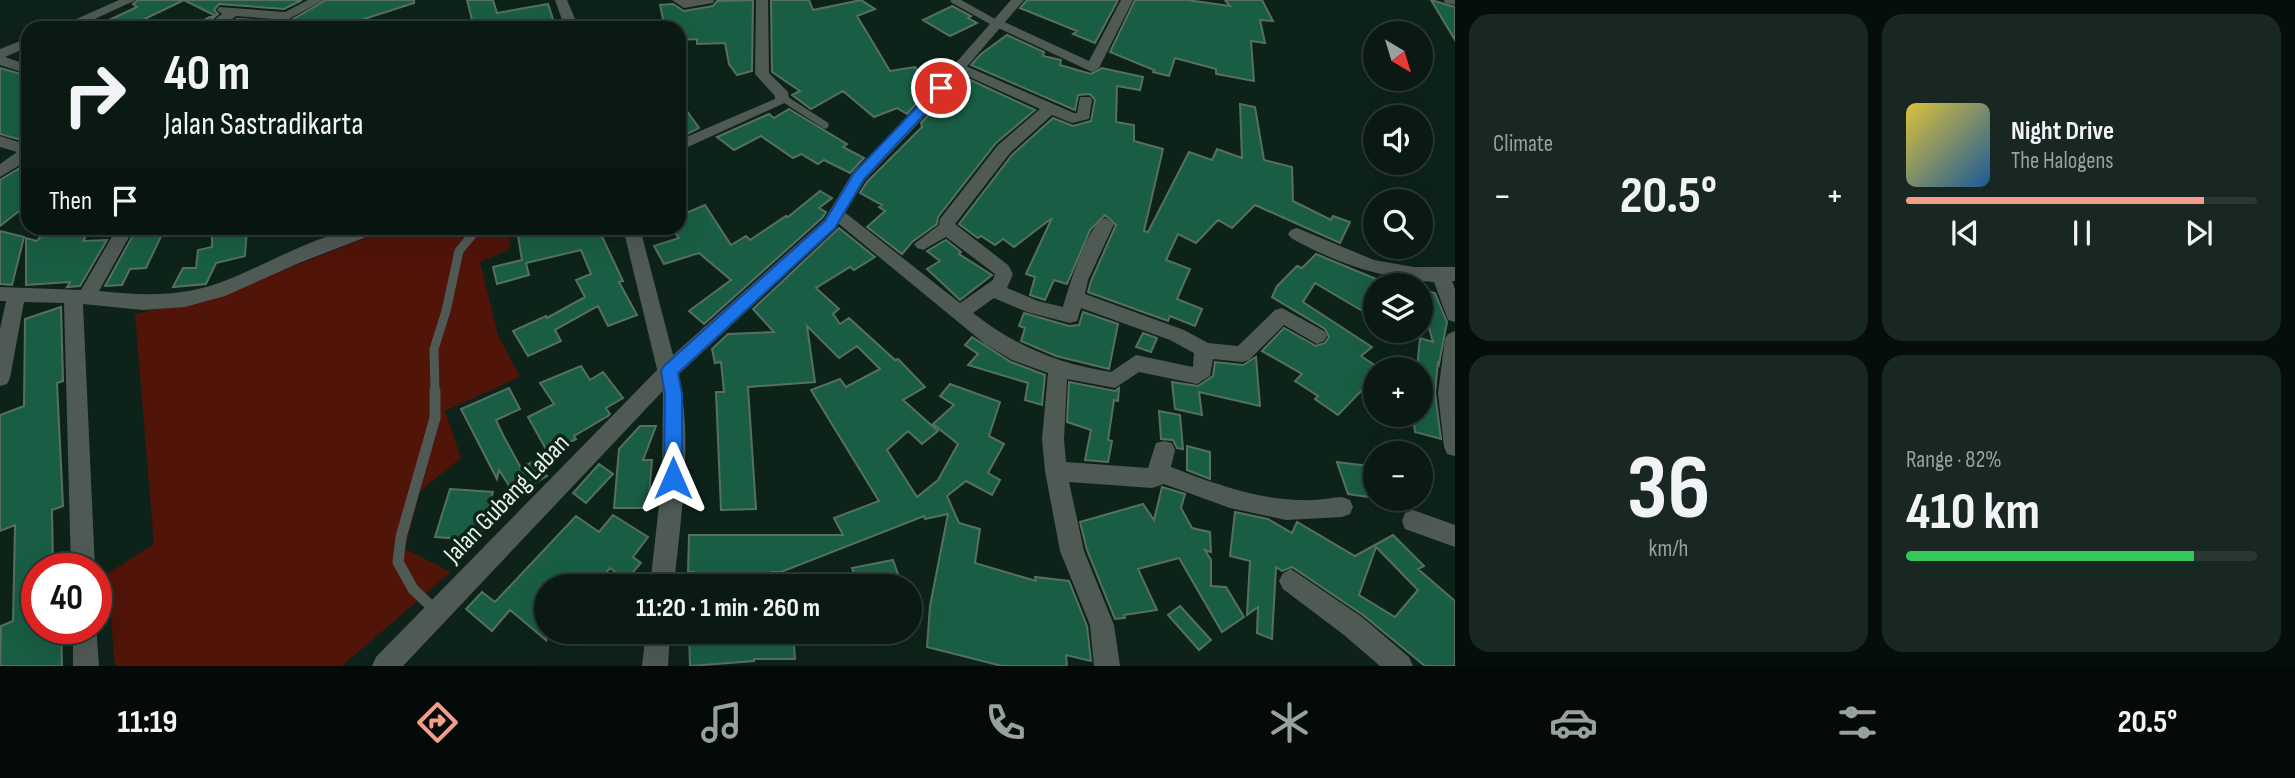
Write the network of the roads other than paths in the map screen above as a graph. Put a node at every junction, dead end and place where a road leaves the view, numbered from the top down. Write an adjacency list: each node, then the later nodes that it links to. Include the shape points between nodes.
1 (130, 0): 10 (street)
2 (318, 0): 13 (street)
3 (561, 0): 14 (street)
4 (678, 0): 5 (street, via 684,4)
5 (708, 0)
6 (762, 0): 21 (street, via 762,74)
7 (954, 0): 15 (lane)
8 (1018, 0): 15 (street, Jalan Gubang Laban)
9 (1127, 0): 15 (street, via 1092,68)
10 (80, 21)
11 (218, 21): 12 (street, via 228,11)
12 (279, 21)
13 (286, 21)
14 (569, 21)
15 (997, 24): 19 (street, Jalan Gubang Laban)
16 (21, 45): 17 (street)
17 (0, 54)
18 (0, 60): 20 (street)
19 (959, 67): 23 (street); 30 (street, Jalan Gubang Laban, via 859,176)
20 (21, 68)
21 (783, 98): 24 (lane); 26 (street)
22 (1085, 100): 23 (street, via 1081,119)
23 (1050, 110): 32 (street, via 1004,149 951,213)
24 (825, 125)
25 (0, 141): 27 (street)
26 (686, 143)
27 (21, 149)
28 (21, 157): 29 (street)
29 (0, 172)
30 (837, 215): 44 (street); 50 (street, Jalan Gubang Laban)
31 (1105, 225): 43 (street)
32 (947, 228): 38 (street); 40 (street, via 1002,270 1004,278)
33 (1297, 234): 39 (street, via 1355,262 1390,271)
34 (120, 235): 42 (street)
35 (355, 235): 42 (street, via 200,296 143,303)
36 (472, 235): 60 (lane, via 459,251 434,349 435,418 398,562 413,589)
37 (633, 235): 50 (street)
38 (923, 244)
39 (1448, 274): 45 (street)
40 (993, 290): 43 (street, via 1067,317); 44 (street)
41 (8, 295): 42 (street); 51 (street)
42 (79, 297): 57 (street, via 75,373)
43 (1075, 298): 48 (street, via 1177,335)
44 (960, 313): 49 (street, via 1012,351)
45 (1455, 315)
46 (1317, 336): 48 (street, via 1282,315 1242,354)
47 (1454, 349): 52 (street, via 1447,415)
48 (1205, 350): 49 (street, via 1203,370 1197,376 1140,363 1115,380)
49 (1058, 368): 53 (street, via 1053,439)
50 (669, 371): 58 (street, via 673,478); 60 (street, Jalan Gubang Laban)
51 (0, 378)
52 (1455, 447)
53 (1056, 471): 54 (street, via 1157,477 1162,461 1212,491 1281,509); 66 (street, via 1072,551 1102,625)
54 (1342, 507)
55 (1413, 520): 56 (street)
56 (1455, 536)
57 (82, 553)
58 (663, 574)
59 (1292, 582): 67 (street)
60 (438, 612): 64 (street, Jalan Gubang Laban)
61 (85, 644): 63 (street)
62 (657, 644): 65 (street)
63 (86, 666)
64 (385, 666)
65 (655, 666)
66 (1107, 666)
67 (1400, 666)

